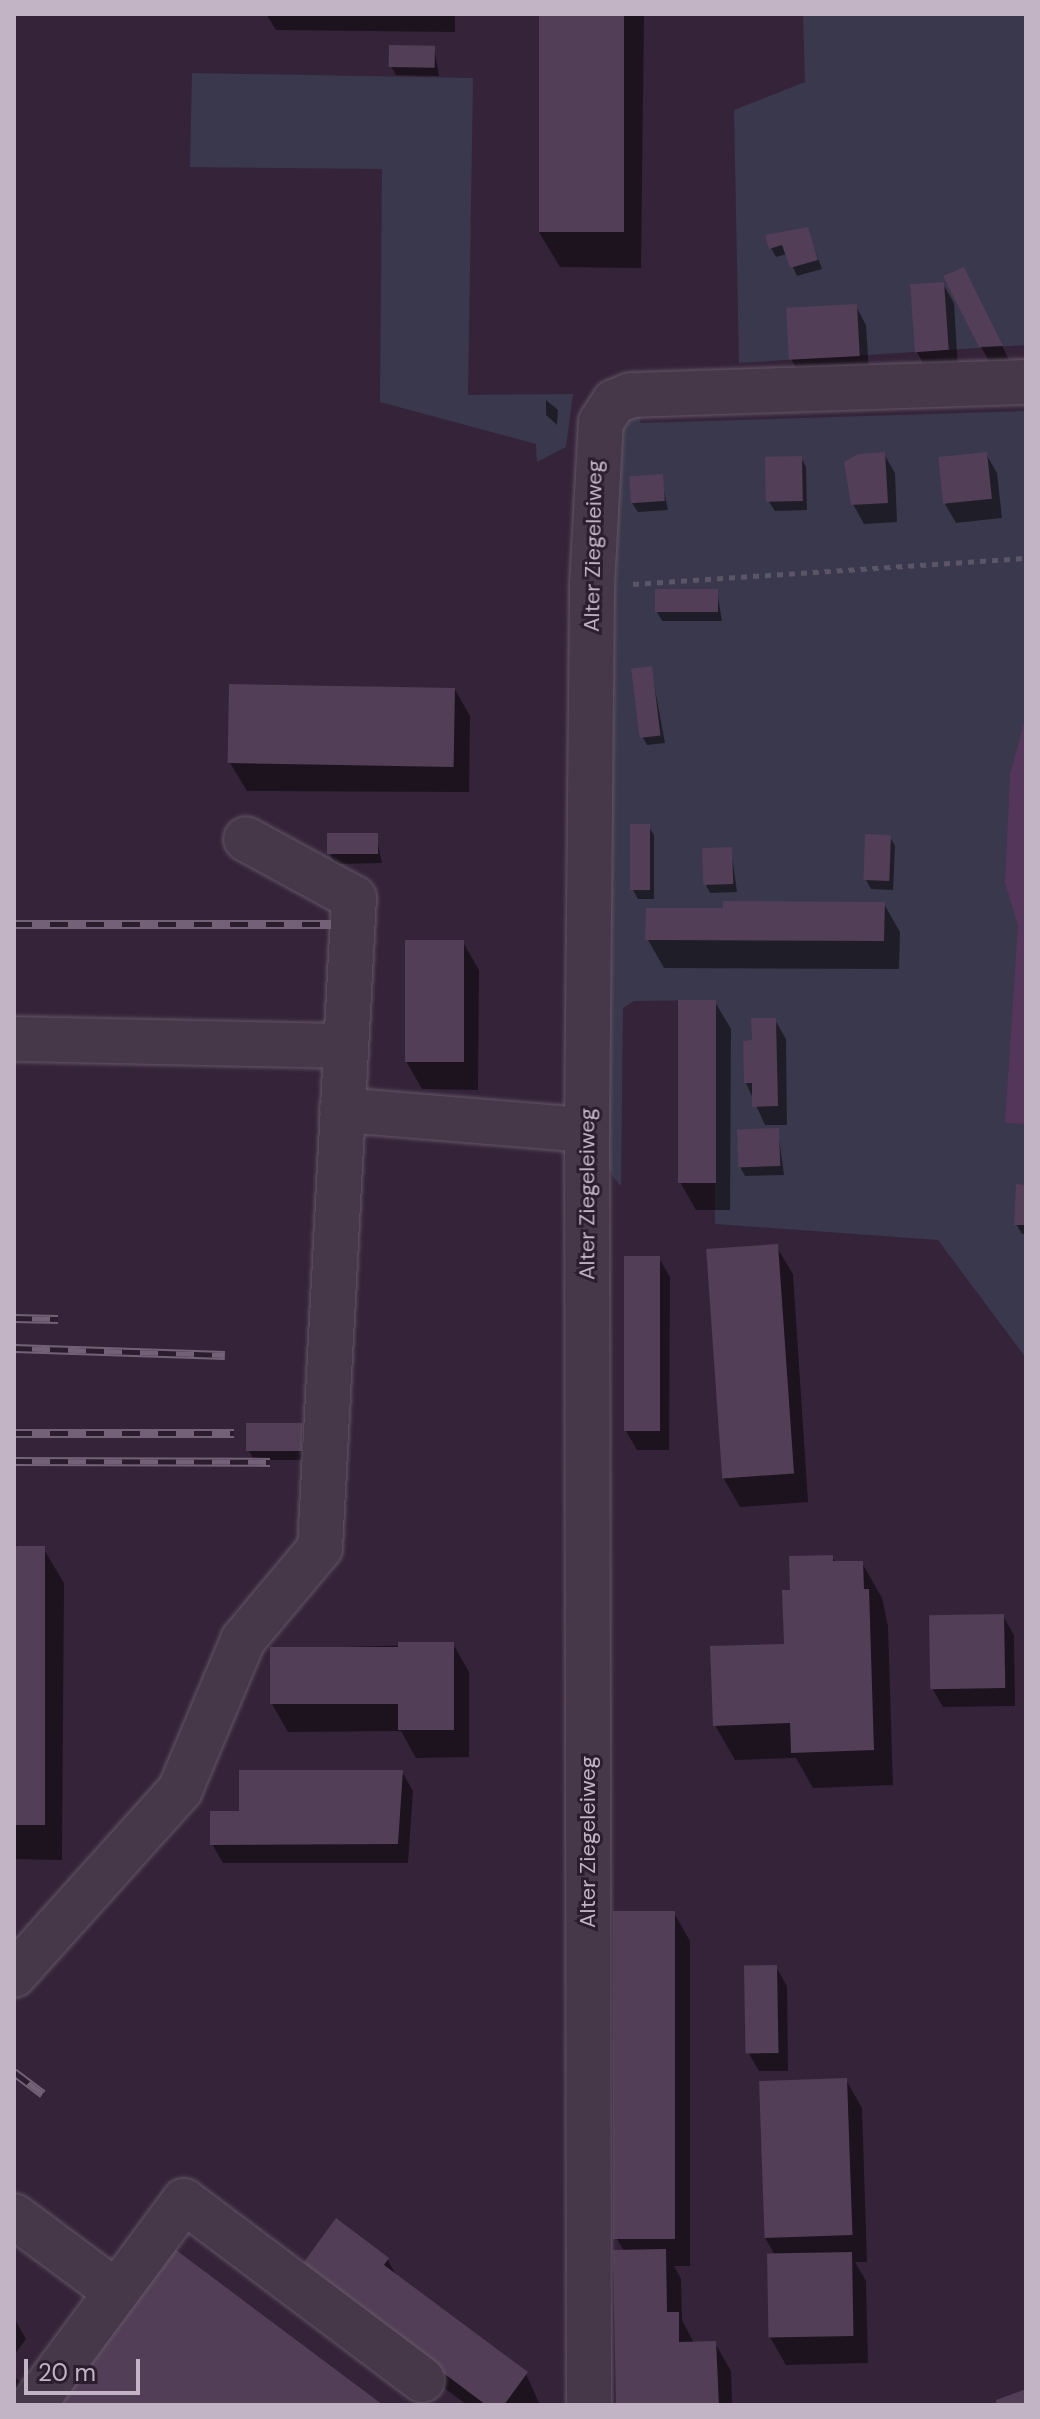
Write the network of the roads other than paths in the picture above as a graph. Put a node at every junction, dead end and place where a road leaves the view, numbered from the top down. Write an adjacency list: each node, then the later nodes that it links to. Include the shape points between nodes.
1 (1026, 382): 6 (street, Alter Ziegeleiweg, via 631,395 614,402 601,422 592,586)
2 (246, 839): 4 (street, via 354,898)
3 (14, 1039): 4 (street)
4 (345, 1046): 5 (street)
5 (342, 1110): 6 (street); 7 (street, via 320,1548 243,1640 180,1790)
6 (587, 1130): 12 (street, Alter Ziegeleiweg)
7 (14, 1975)
8 (14, 2216): 9 (street)
9 (115, 2291): 10 (street, via 184,2201); 11 (street)
10 (422, 2380)
11 (33, 2405)
12 (589, 2405)

